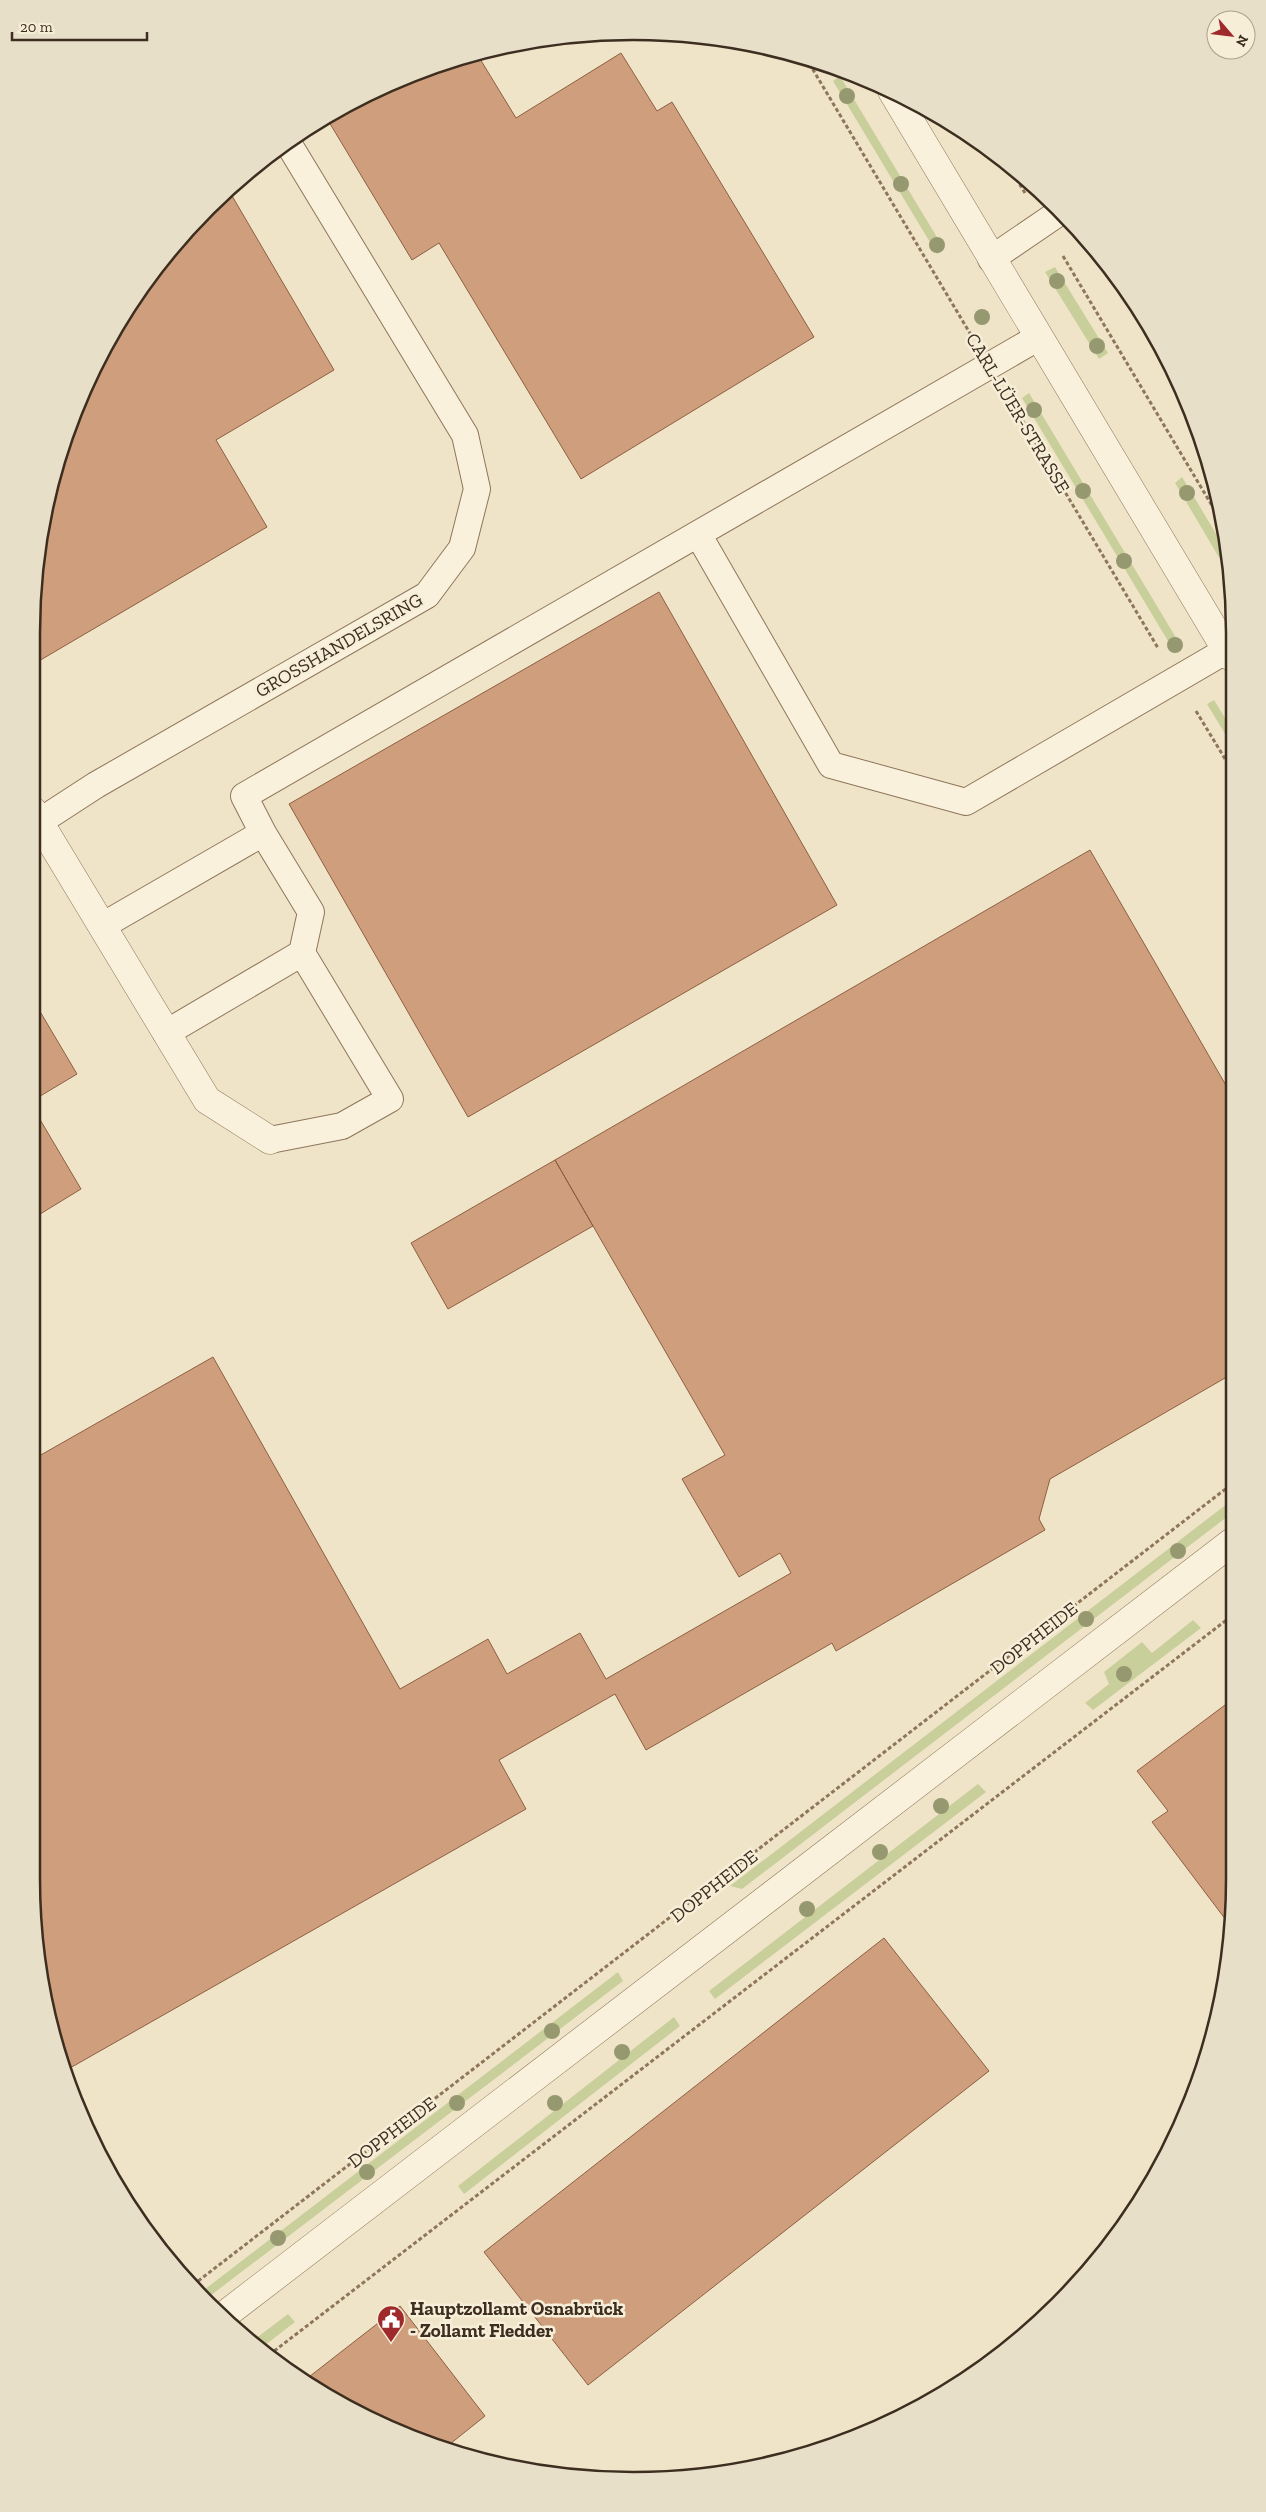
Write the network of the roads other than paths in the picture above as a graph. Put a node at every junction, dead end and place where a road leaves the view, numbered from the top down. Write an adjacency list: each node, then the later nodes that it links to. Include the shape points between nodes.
1 (899, 103): 4 (street)
2 (292, 149): 9 (lane, GROSSHANDELSRING, via 465,435 477,489 462,548 427,595 96,786)
3 (1051, 218): 4 (lane)
4 (992, 259): 5 (street)
5 (1039, 337): 6 (lane); 7 (street)
6 (698, 534): 8 (lane, via 830,764 966,802 1177,679); 11 (lane, via 244,796)
7 (1226, 650)
8 (1226, 654)
9 (40, 814)
10 (40, 823): 12 (street)
11 (263, 833): 12 (lane); 13 (lane, via 311,912)
12 (102, 926): 14 (street)
13 (302, 953): 14 (lane); 15 (lane, via 390,1099 342,1126)
14 (166, 1033): 15 (street, via 206,1100)
15 (270, 1140)
16 (1226, 1547): 17 (street)
17 (229, 2312)

